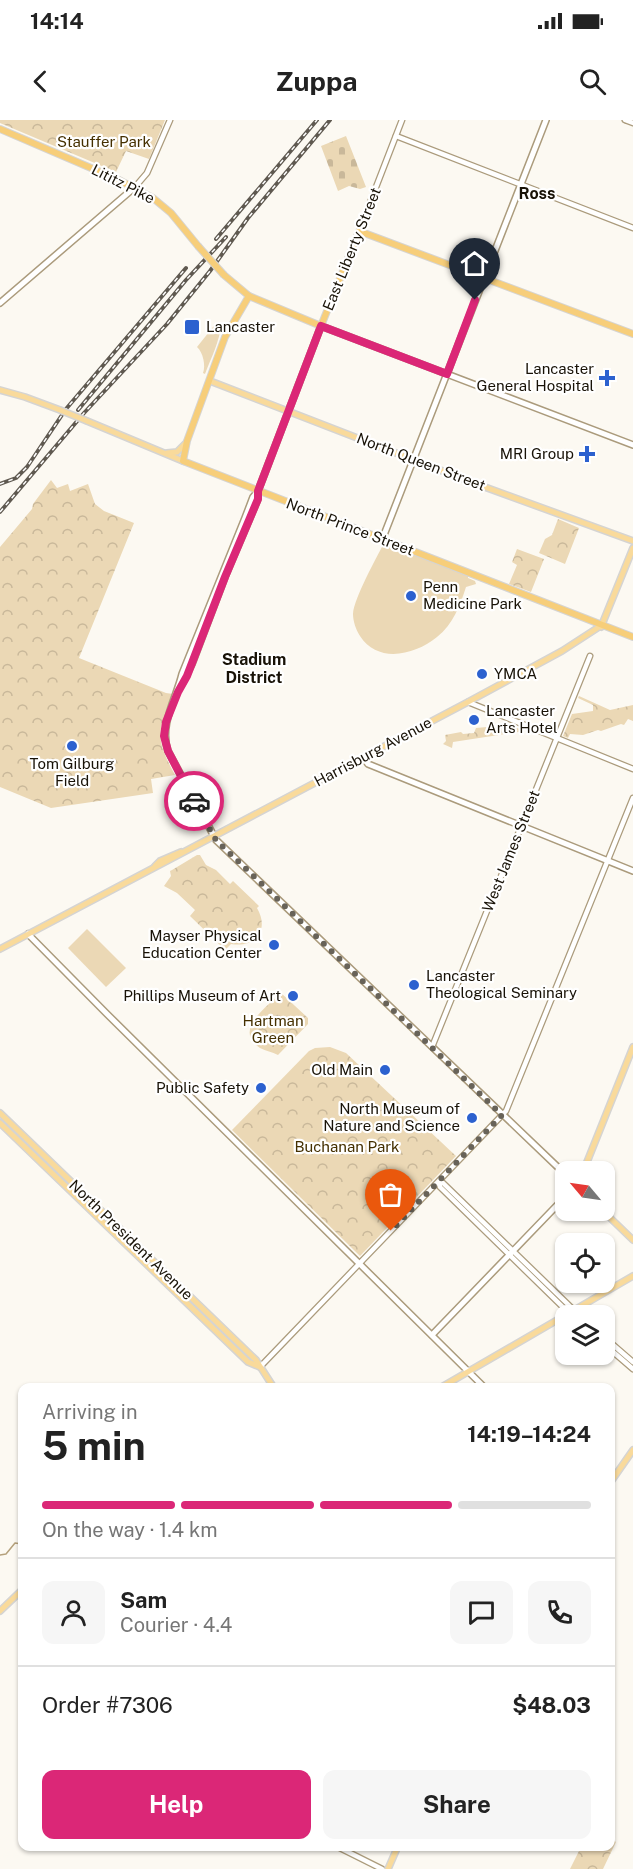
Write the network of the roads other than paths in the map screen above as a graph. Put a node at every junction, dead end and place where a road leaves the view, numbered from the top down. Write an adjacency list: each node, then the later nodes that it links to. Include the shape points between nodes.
1 (170, 120): 9 (street, via 147,172)
2 (402, 120): 7 (street, East Liberty Street)
3 (546, 120): 8 (main road)
4 (625, 120): 5 (street)
5 (633, 123)
6 (0, 129): 9 (highway, Lititz Pike)
7 (396, 136): 8 (street); 11 (street, East Liberty Street)
8 (520, 184): 10 (street); 12 (main road)
9 (135, 187): 13 (highway, Lititz Pike, bridge, via 171,213 224,276); 14 (main road)
10 (633, 228)
11 (359, 231): 12 (highway); 15 (highway, East Liberty Street)
12 (484, 278): 16 (highway); 17 (main road)
13 (249, 296): 15 (highway, Lititz Pike); 18 (highway, via 225,337)
14 (0, 303)
15 (321, 326): 17 (main road); 20 (main road, East Liberty Street)
16 (633, 334)
17 (447, 374): 22 (main road); 24 (main road)
18 (210, 381): 20 (main road, North Queen Street); 21 (highway)
19 (0, 390): 23 (main road, North Prince Street, bridge)
20 (288, 411): 24 (main road, North Queen Street); 26 (main road, East Liberty Street)
21 (187, 441): 23 (main road, via 177,452); 25 (highway)
22 (633, 445)
23 (167, 453): 25 (main road, North Prince Street)
24 (414, 459): 27 (main road); 28 (main road, North Queen Street)
25 (183, 461): 26 (highway, North Prince Street)
26 (258, 491): 27 (highway, North Prince Street); 39 (main road, East Liberty Street, via 202,622 164,730 165,743)
27 (382, 540): 30 (highway, North Prince Street)
28 (633, 541)
29 (633, 548): 30 (main road)
30 (602, 625): 31 (highway, North Prince Street); 33 (main road, Harrisburg Avenue)
31 (633, 638)
32 (590, 656): 34 (street, West James Street)
33 (468, 702): 34 (street); 35 (main road, Harrisburg Avenue)
34 (556, 738): 36 (street); 38 (street, West James Street)
35 (363, 757): 38 (main road, via 373,766); 39 (main road, Harrisburg Avenue)
36 (633, 769)
37 (633, 798): 40 (street)
38 (521, 826): 40 (main road); 44 (street, West James Street)
39 (212, 836): 42 (main road, Harrisburg Avenue); 44 (main road, East Liberty Street)
40 (608, 861): 41 (main road); 47 (street)
41 (633, 871)
42 (28, 934): 43 (main road, Harrisburg Avenue); 56 (main road)
43 (0, 949)
44 (432, 1047): 47 (main road, East Liberty Street)
45 (633, 1047): 49 (main road)
46 (0, 1113): 65 (main road, North President Avenue)
47 (502, 1115): 50 (main road, East Liberty Street); 51 (street)
48 (0, 1123): 65 (main road, North President Avenue, via 248,1362)
49 (587, 1161)
50 (555, 1165)
51 (438, 1182): 55 (street); 56 (street)
52 (555, 1207): 55 (main road)
53 (613, 1221): 54 (main road)
54 (633, 1240)
55 (511, 1252): 58 (street); 61 (main road)
56 (360, 1263): 61 (main road); 65 (street)
57 (633, 1276): 59 (main road)
58 (564, 1305)
59 (585, 1305)
60 (555, 1322): 67 (main road)
61 (432, 1335): 67 (main road)
62 (615, 1346): 64 (street)
63 (615, 1353): 66 (street)
64 (633, 1362)
65 (260, 1368): 68 (main road, North President Avenue)
66 (633, 1369)
67 (468, 1371): 69 (main road); 70 (main road)
68 (271, 1383)
69 (448, 1383)
70 (479, 1383)
71 (633, 1450): 72 (main road)
72 (615, 1476)
73 (18, 1595): 74 (main road)
74 (0, 1611)
75 (346, 1851): 77 (street)
76 (396, 1851): 78 (main road)
77 (382, 1869)
78 (388, 1869)

